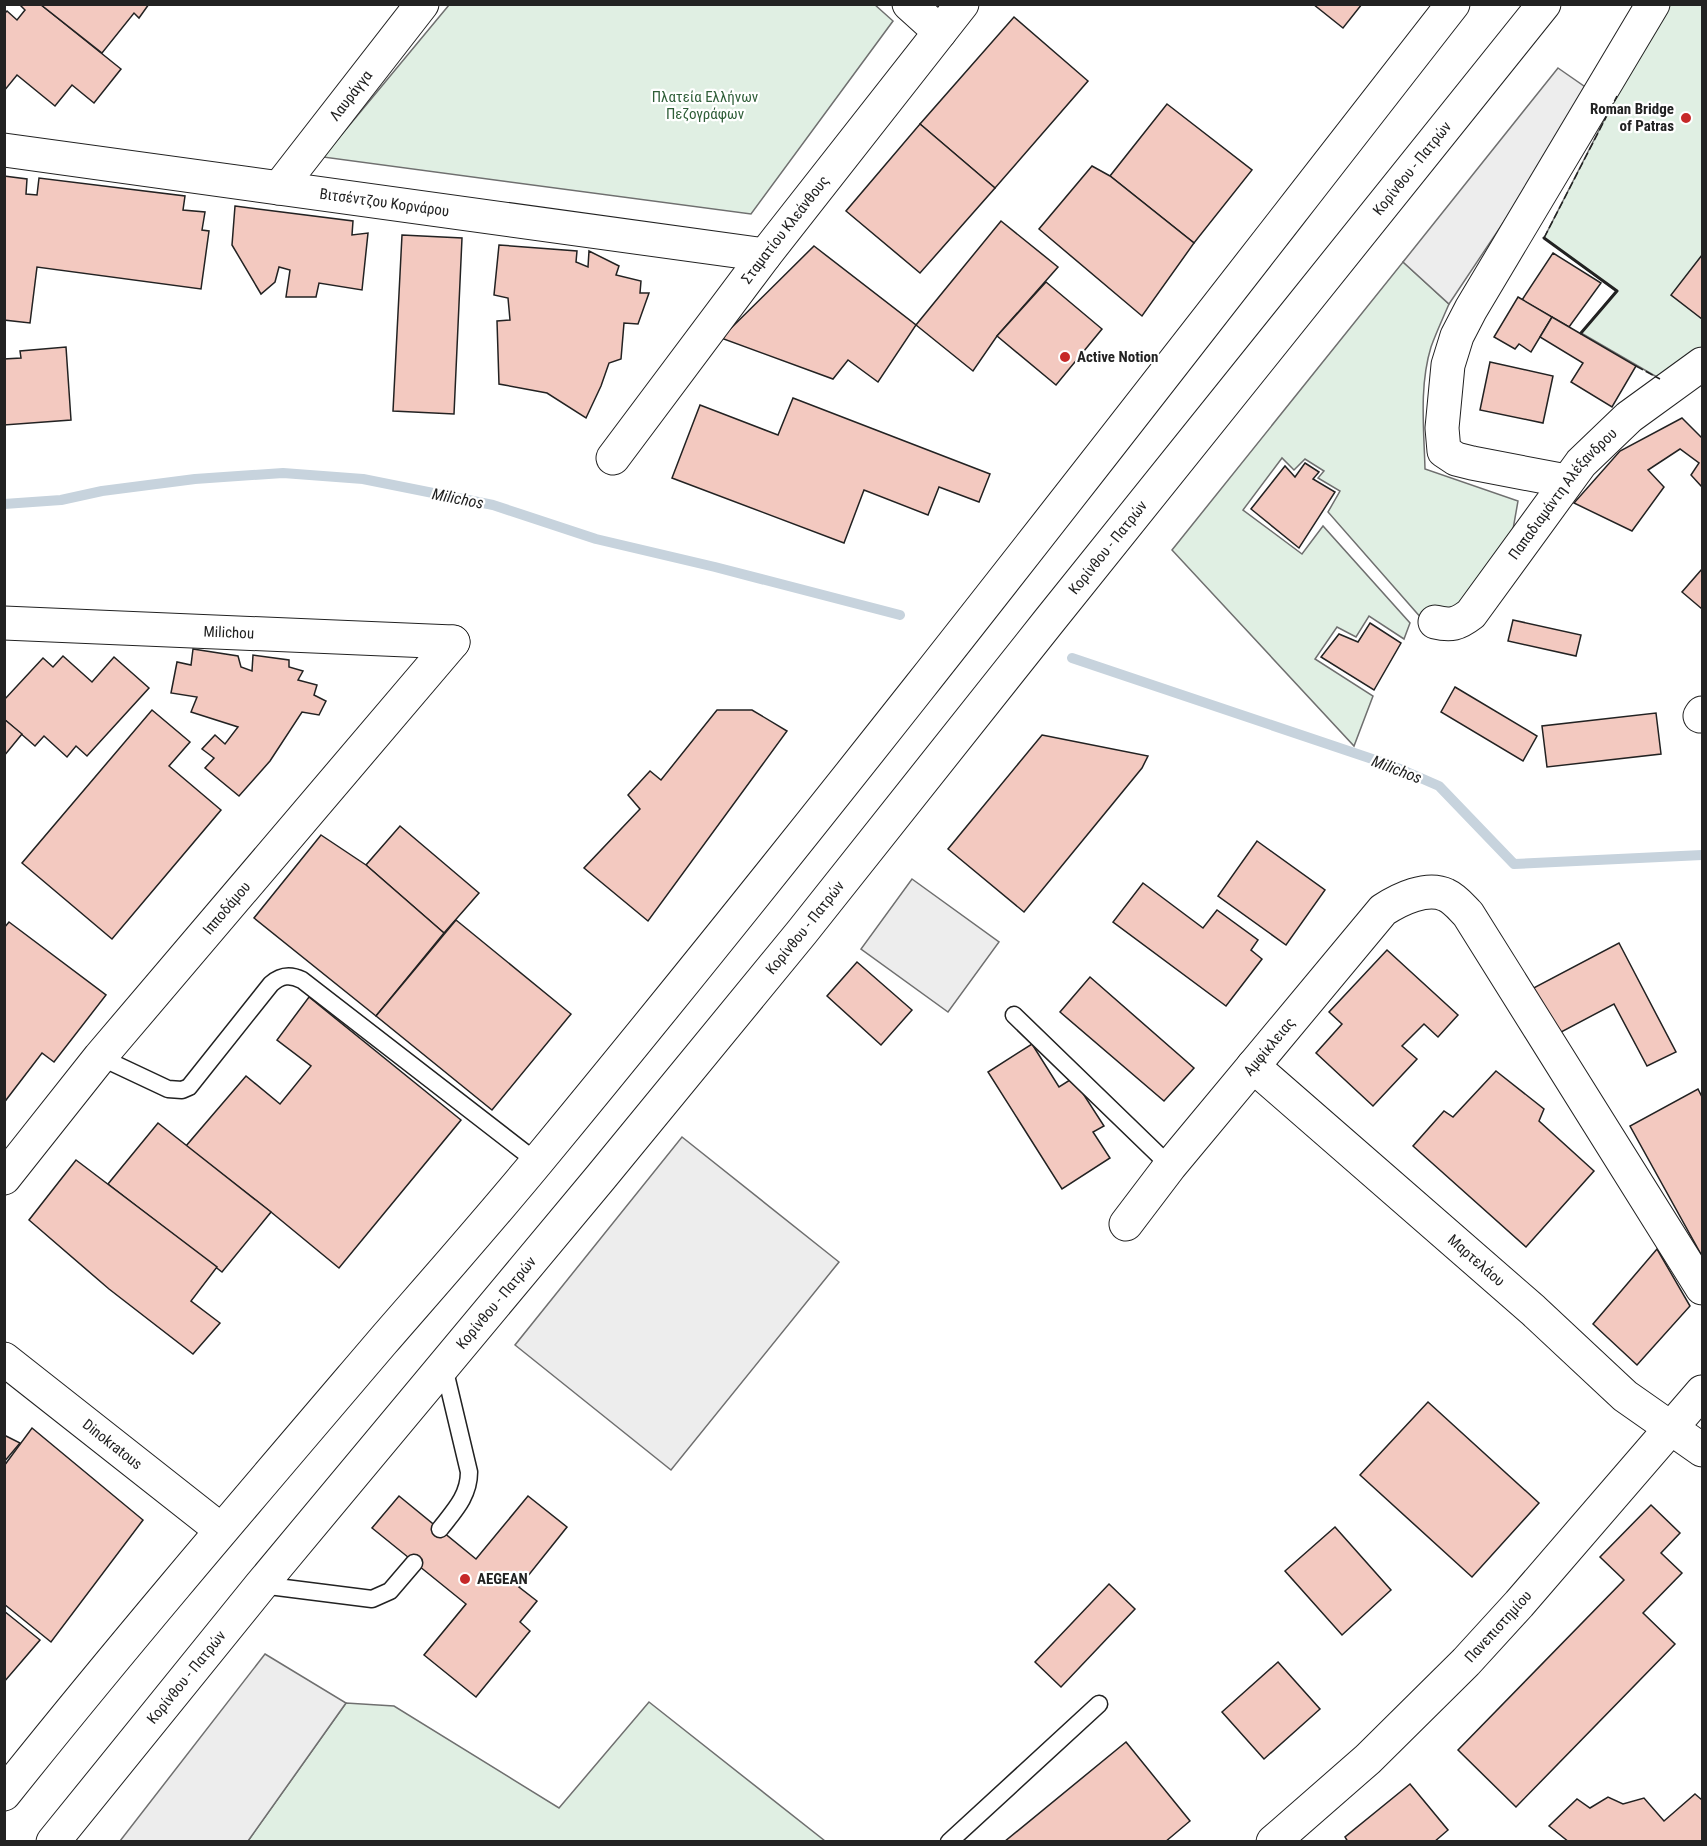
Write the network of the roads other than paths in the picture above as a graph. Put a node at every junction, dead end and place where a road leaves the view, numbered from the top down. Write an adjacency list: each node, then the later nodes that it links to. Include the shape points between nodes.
1 (422, 4): 9 (main road, Λαυράγγα)
2 (909, 4): 7 (main road)
3 (962, 4): 7 (main road, Σταματίου Κλεάνθους)
4 (1453, 4): 20 (main road, via 987,604)
5 (1545, 4): 26 (main road, Κορίνθου - Πατρών, via 794,941)
6 (1653, 4): 13 (main road, via 1477,298 1457,336 1448,364 1442,428 1447,454 1472,463)
7 (940, 32): 10 (main road, Σταματίου Κλεάνθους)
8 (4, 150): 9 (main road, Βιτσέντζου Κορνάρου)
9 (279, 188): 10 (main road, Βιτσέντζου Κορνάρου)
10 (765, 255): 12 (main road, Σταματίου Κλεάνθους)
11 (1702, 364): 13 (main road, Παπαδιαμάντη Αλέξανδρου, via 1629,417)
12 (613, 458)
13 (1566, 481): 14 (main road, Παπαδιαμάντη Αλέξανδρου, via 1471,614 1459,624)
14 (1435, 622)
15 (4, 623): 16 (main road, Milichou)
16 (453, 642): 18 (main road, Ιπποδάμου)
17 (1014, 1015): 21 (lane)
18 (100, 1057): 20 (lane, via 168,1089 189,1088 271,984 278,978 294,976); 22 (main road, Ιπποδάμου)
19 (1253, 1066): 21 (main road, Αμφίκλειας); 24 (main road, Αμφίκλειας, via 1383,910 1405,897 1446,895 1468,914); 28 (main road, Μαρτελάου, via 1533,1310 1625,1396)
20 (537, 1162): 31 (main road)
21 (1170, 1166): 23 (main road, Αμφίκλειας)
22 (4, 1178)
23 (1126, 1224)
24 (1702, 1288)
25 (4, 1359): 31 (main road, Dinokratous)
26 (444, 1367): 30 (lane, via 469,1483); 33 (main road, Κορίνθου - Πατρών)
27 (1702, 1392): 28 (main road, Πανεπιστημίου)
28 (1670, 1429): 29 (main road, Μαρτελάου); 38 (main road, Πανεπιστημίου, via 1466,1662 1368,1759)
29 (1702, 1450)
30 (440, 1529)
31 (222, 1530): 35 (main road)
32 (414, 1563): 33 (lane, via 390,1591 372,1599)
33 (261, 1585): 36 (main road, Κορίνθου - Πατρών)
34 (1099, 1704): 37 (lane)
35 (4, 1794)
36 (53, 1842)
37 (949, 1842)
38 (1273, 1842)

